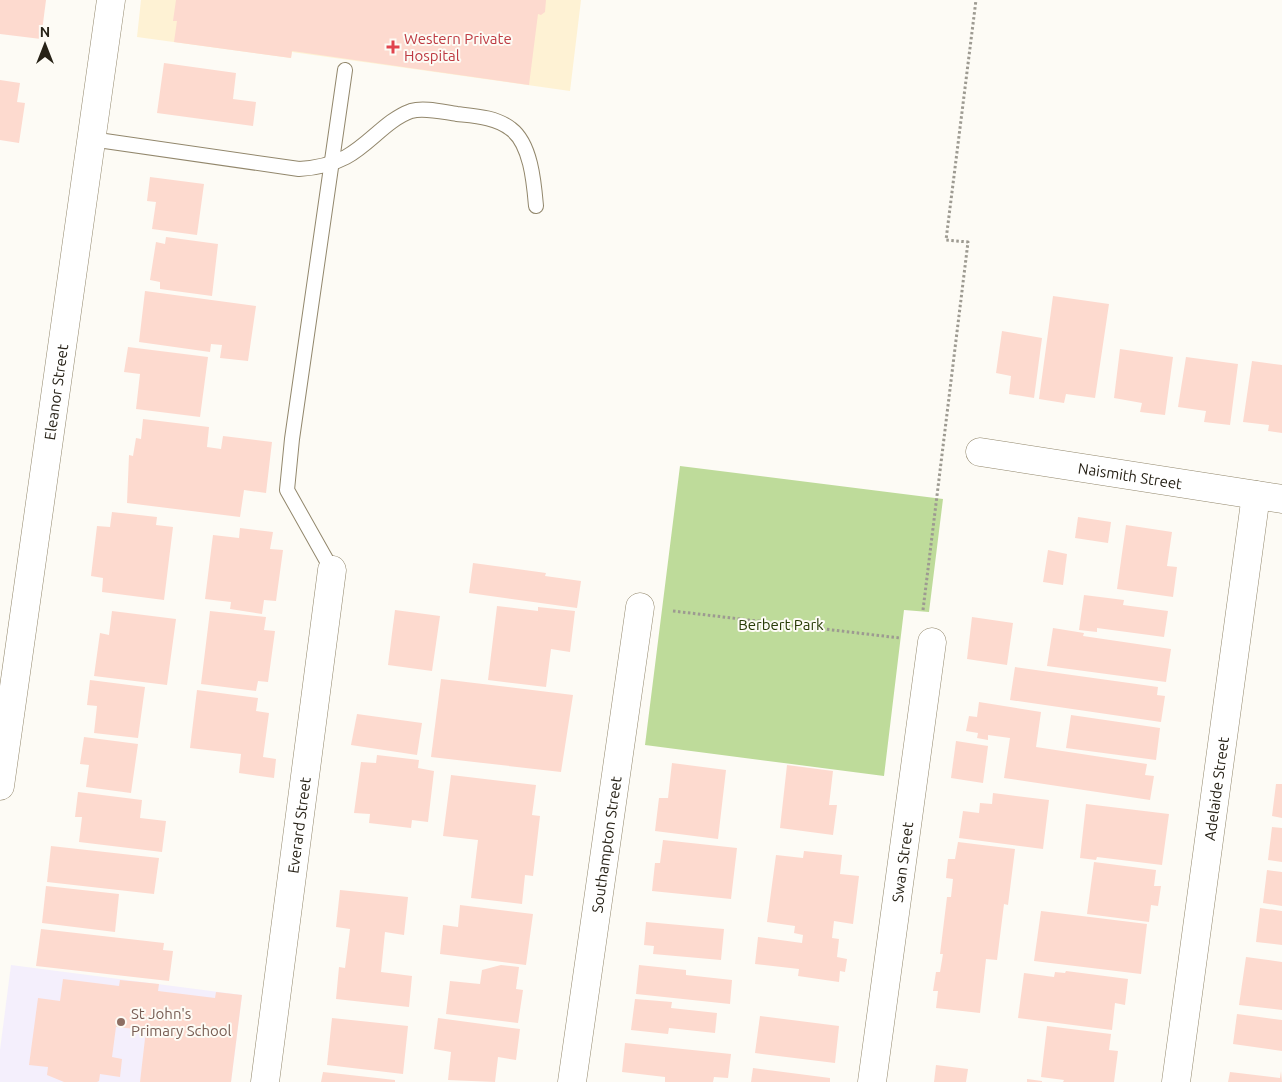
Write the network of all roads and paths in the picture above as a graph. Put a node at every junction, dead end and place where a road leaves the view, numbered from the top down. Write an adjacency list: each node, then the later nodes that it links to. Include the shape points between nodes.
1 (111, 0): 4 (street, Eleanor Street)
2 (976, 0): 11 (path, via 946,240 968,242)
3 (345, 70): 5 (lane)
4 (91, 139): 5 (lane, via 299,169); 12 (street, Eleanor Street)
5 (332, 163): 6 (lane, via 347,156 394,119 413,110 479,116 511,129 519,137 534,176); 9 (lane, via 287,490)
6 (536, 206)
7 (980, 452): 8 (street, Naismith Street)
8 (1269, 497): 16 (street, Adelaide Street)
9 (332, 570): 13 (street, Everard Street)
10 (640, 607): 11 (path); 14 (street, Southampton Street)
11 (925, 641): 15 (street, Swan Street)
12 (0, 786)
13 (265, 1082)
14 (572, 1082)
15 (872, 1082)
16 (1176, 1082)

